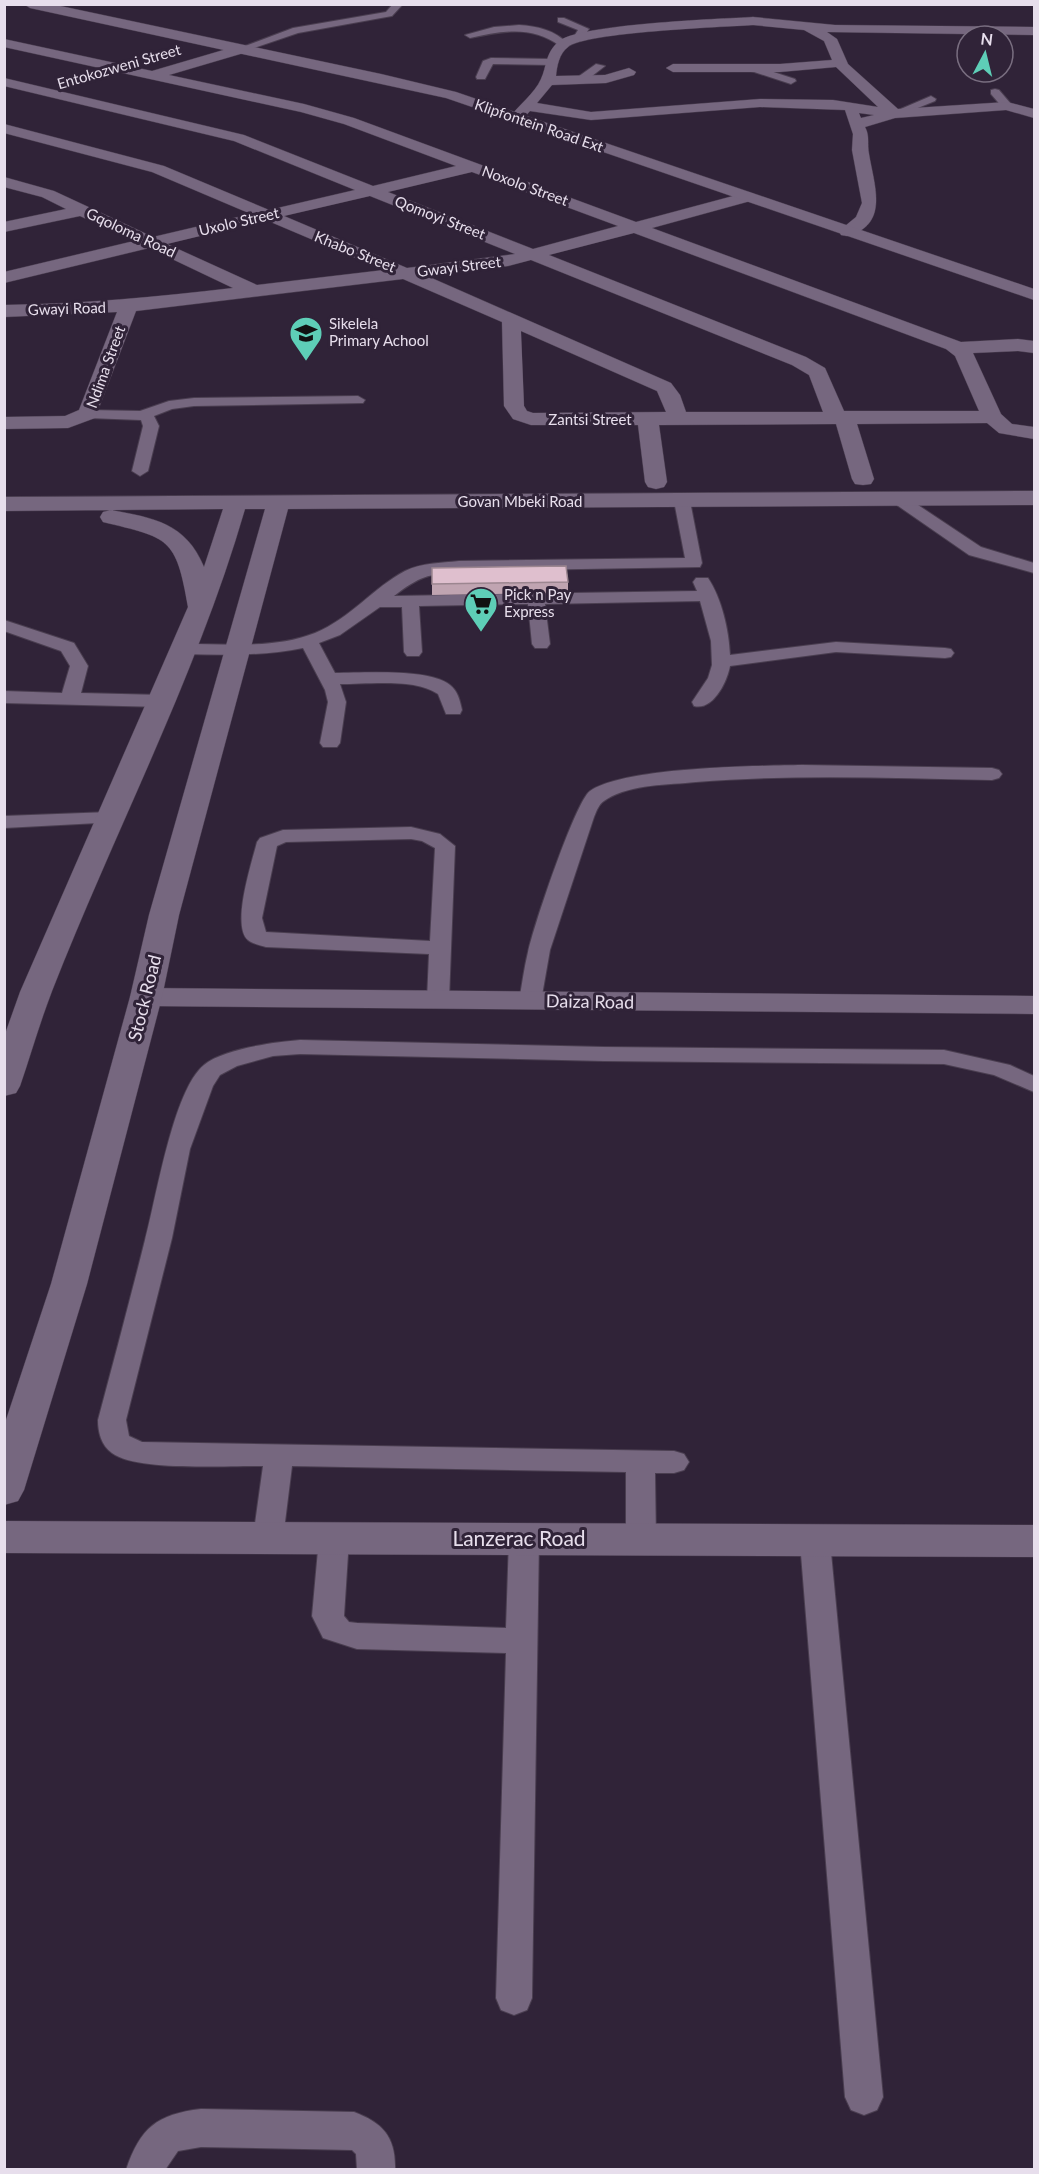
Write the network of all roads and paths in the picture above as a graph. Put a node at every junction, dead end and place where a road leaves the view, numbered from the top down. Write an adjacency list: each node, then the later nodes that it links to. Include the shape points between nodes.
1 (30, 4): 13 (street, Klipfontein Road Ext)
2 (399, 4): 13 (lane, via 388,14 304,28)
3 (561, 20): 9 (lane, via 584,29)
4 (617, 24): 5 (street); 9 (street); 15 (street)
5 (657, 28): 6 (street, via 722,16); 10 (street)
6 (809, 28): 7 (street); 16 (street, via 830,39)
7 (1035, 31)
8 (470, 36): 12 (lane, via 519,28 551,34)
9 (578, 38): 12 (street)
10 (690, 40)
11 (4, 42): 20 (street, Noxolo Street)
12 (563, 44): 15 (street)
13 (242, 49): 20 (street, Entokozweni Street); 39 (street, Klipfontein Road Ext, via 417,86)
14 (677, 61): 18 (street)
15 (551, 62): 21 (lane, via 491,61); 22 (street)
16 (840, 63): 18 (street); 27 (street)
17 (600, 66): 23 (lane)
18 (752, 68): 24 (lane)
19 (629, 72): 23 (street, via 606,80)
20 (153, 75): 26 (street, Entokozweni Street); 42 (street, Noxolo Street, via 331,115)
21 (482, 77)
22 (548, 81): 23 (street); 32 (street)
23 (579, 81)
24 (790, 81)
25 (4, 82): 30 (street, Qomoyi Street)
26 (127, 82)
27 (865, 87): 33 (street); 37 (street)
28 (105, 89): 30 (street, Entokozweni Street)
29 (995, 92): 35 (lane)
30 (71, 98): 34 (street, Entokozweni Street); 44 (street, Qomoyi Street, via 239,138)
31 (931, 99): 37 (lane)
32 (527, 106): 33 (street, via 591,116 751,103); 39 (street)
33 (853, 107): 37 (street); 41 (street, via 851,112)
34 (38, 108)
35 (1012, 108): 36 (street); 37 (street); 38 (street)
36 (1035, 108)
37 (894, 114): 41 (street)
38 (1035, 114)
39 (516, 118): 45 (street, Klipfontein Road Ext)
40 (8, 120): 47 (street, Khabo Street, via 135,161)
41 (858, 124): 50 (street, via 870,203 863,220)
42 (473, 167): 44 (street, Uxolo Street); 49 (street, Noxolo Street)
43 (4, 182): 46 (street, Gqoloma Road, via 48,194)
44 (371, 191): 47 (street, Uxolo Street); 52 (street, Qomoyi Street)
45 (748, 197): 49 (street, Gwayi Street); 50 (street, Klipfontein Road Ext)
46 (83, 210): 48 (street); 51 (street, Gqoloma Road)
47 (266, 215): 51 (street, Uxolo Street); 53 (street, Khabo Street)
48 (4, 227)
49 (638, 228): 52 (street, Gwayi Street); 61 (street, Noxolo Street)
50 (847, 231): 56 (street, Klipfontein Road Ext)
51 (151, 242): 54 (street, Uxolo Street); 55 (street, Gqoloma Road)
52 (535, 255): 53 (street, Gwayi Street); 66 (street, Qomoyi Street, via 812,368 818,372)
53 (405, 273): 55 (street, Gwayi Street); 59 (street, Khabo Street)
54 (4, 278)
55 (254, 291): 57 (street, Gwayi Street)
56 (1035, 295)
57 (129, 306): 58 (street, Gwayi Road); 63 (street, Ndima Street)
58 (4, 311)
59 (511, 321): 67 (street, Khabo Street, via 664,387); 68 (street, Zantsi Street, via 514,406 520,415 542,420)
60 (1035, 347): 61 (street)
61 (959, 348): 65 (street)
62 (358, 400): 64 (lane, via 194,402 169,405)
63 (88, 414): 64 (lane); 69 (street, Ndima Street, via 68,422)
64 (142, 415): 71 (lane, via 151,426)
65 (992, 417): 66 (street, Zantsi Street); 70 (street, Zantsi Street, via 1006,429)
66 (840, 418): 67 (street, Zantsi Street); 72 (street)
67 (678, 419): 68 (street, Zantsi Street)
68 (648, 420): 73 (street, Zantsi Street)
69 (4, 423)
70 (1035, 433)
71 (140, 471)
72 (863, 479)
73 (656, 482)
74 (897, 498): 75 (street, Govan Mbeki Road); 76 (street, Govan Mbeki Road); 81 (lane, via 975,551)
75 (1035, 498)
76 (682, 501): 79 (street, Govan Mbeki Road); 80 (lane)
77 (236, 503): 78 (street, Govan Mbeki Road); 79 (street, Govan Mbeki Road); 86 (street)
78 (6, 504): 86 (street, via 119,518 168,533 180,542 192,561)
79 (278, 504): 90 (street, Stock Road)
80 (694, 563): 82 (lane); 84 (lane, via 438,568 411,575)
81 (1035, 568)
82 (707, 596): 83 (lane); 94 (lane)
83 (536, 599): 85 (lane); 89 (lane)
84 (373, 602): 85 (lane); 88 (lane, via 331,632)
85 (410, 602): 92 (lane)
86 (200, 608): 91 (street)
87 (4, 625): 97 (lane, via 68,647 79,666)
88 (309, 641): 90 (lane); 95 (lane)
89 (541, 644)
90 (236, 648): 91 (lane); 106 (street, Stock Road, via 164,915)
91 (184, 649): 98 (street)
92 (413, 652)
93 (945, 653): 94 (lane, via 836,647)
94 (721, 662): 99 (lane, via 719,675)
95 (330, 679): 100 (lane, via 427,681 446,690); 101 (lane, via 337,702)
96 (4, 697): 97 (lane)
97 (70, 699): 98 (lane)
98 (162, 701): 103 (street)
99 (701, 702)
100 (453, 710)
101 (330, 743)
102 (992, 774): 108 (lane, via 743,771 660,780 601,794 591,801 584,817 539,951)
103 (110, 818): 104 (lane); 111 (street, via 36,992)
104 (4, 822)
105 (439, 948): 105 (lane, via 445,846 439,840 428,835 388,834 283,836 267,842 251,918 256,936 266,940); 107 (lane)
106 (146, 997): 107 (street, Daiza Road); 115 (street, Stock Road, via 69,1284)
107 (438, 1000): 108 (street, Daiza Road)
108 (530, 1001): 109 (street, Daiza Road)
109 (1035, 1005)
110 (1035, 1085): 112 (lane, via 969,1060 933,1057 300,1047 272,1049 229,1061 213,1070 201,1086 178,1149 111,1431 119,1444 142,1453)
111 (4, 1086)
112 (279, 1456): 113 (lane); 117 (lane)
113 (640, 1461): 114 (lane); 120 (lane)
114 (674, 1462)
115 (4, 1490)
116 (4, 1537): 117 (street, Lanzerac Road)
117 (268, 1538): 118 (street, Lanzerac Road)
118 (334, 1539): 119 (street, Lanzerac Road); 123 (lane, via 328,1616 336,1631 357,1636)
119 (524, 1539): 120 (street, Lanzerac Road); 123 (lane)
120 (641, 1540): 121 (street, Lanzerac Road)
121 (815, 1542): 122 (street, Lanzerac Road); 125 (lane)
122 (1035, 1542)
123 (522, 1641): 124 (lane)
124 (514, 1998)
125 (864, 2097)
126 (145, 2169): 127 (lane, via 148,2155 166,2137 183,2129 201,2128 354,2131 370,2140)
127 (376, 2169)

